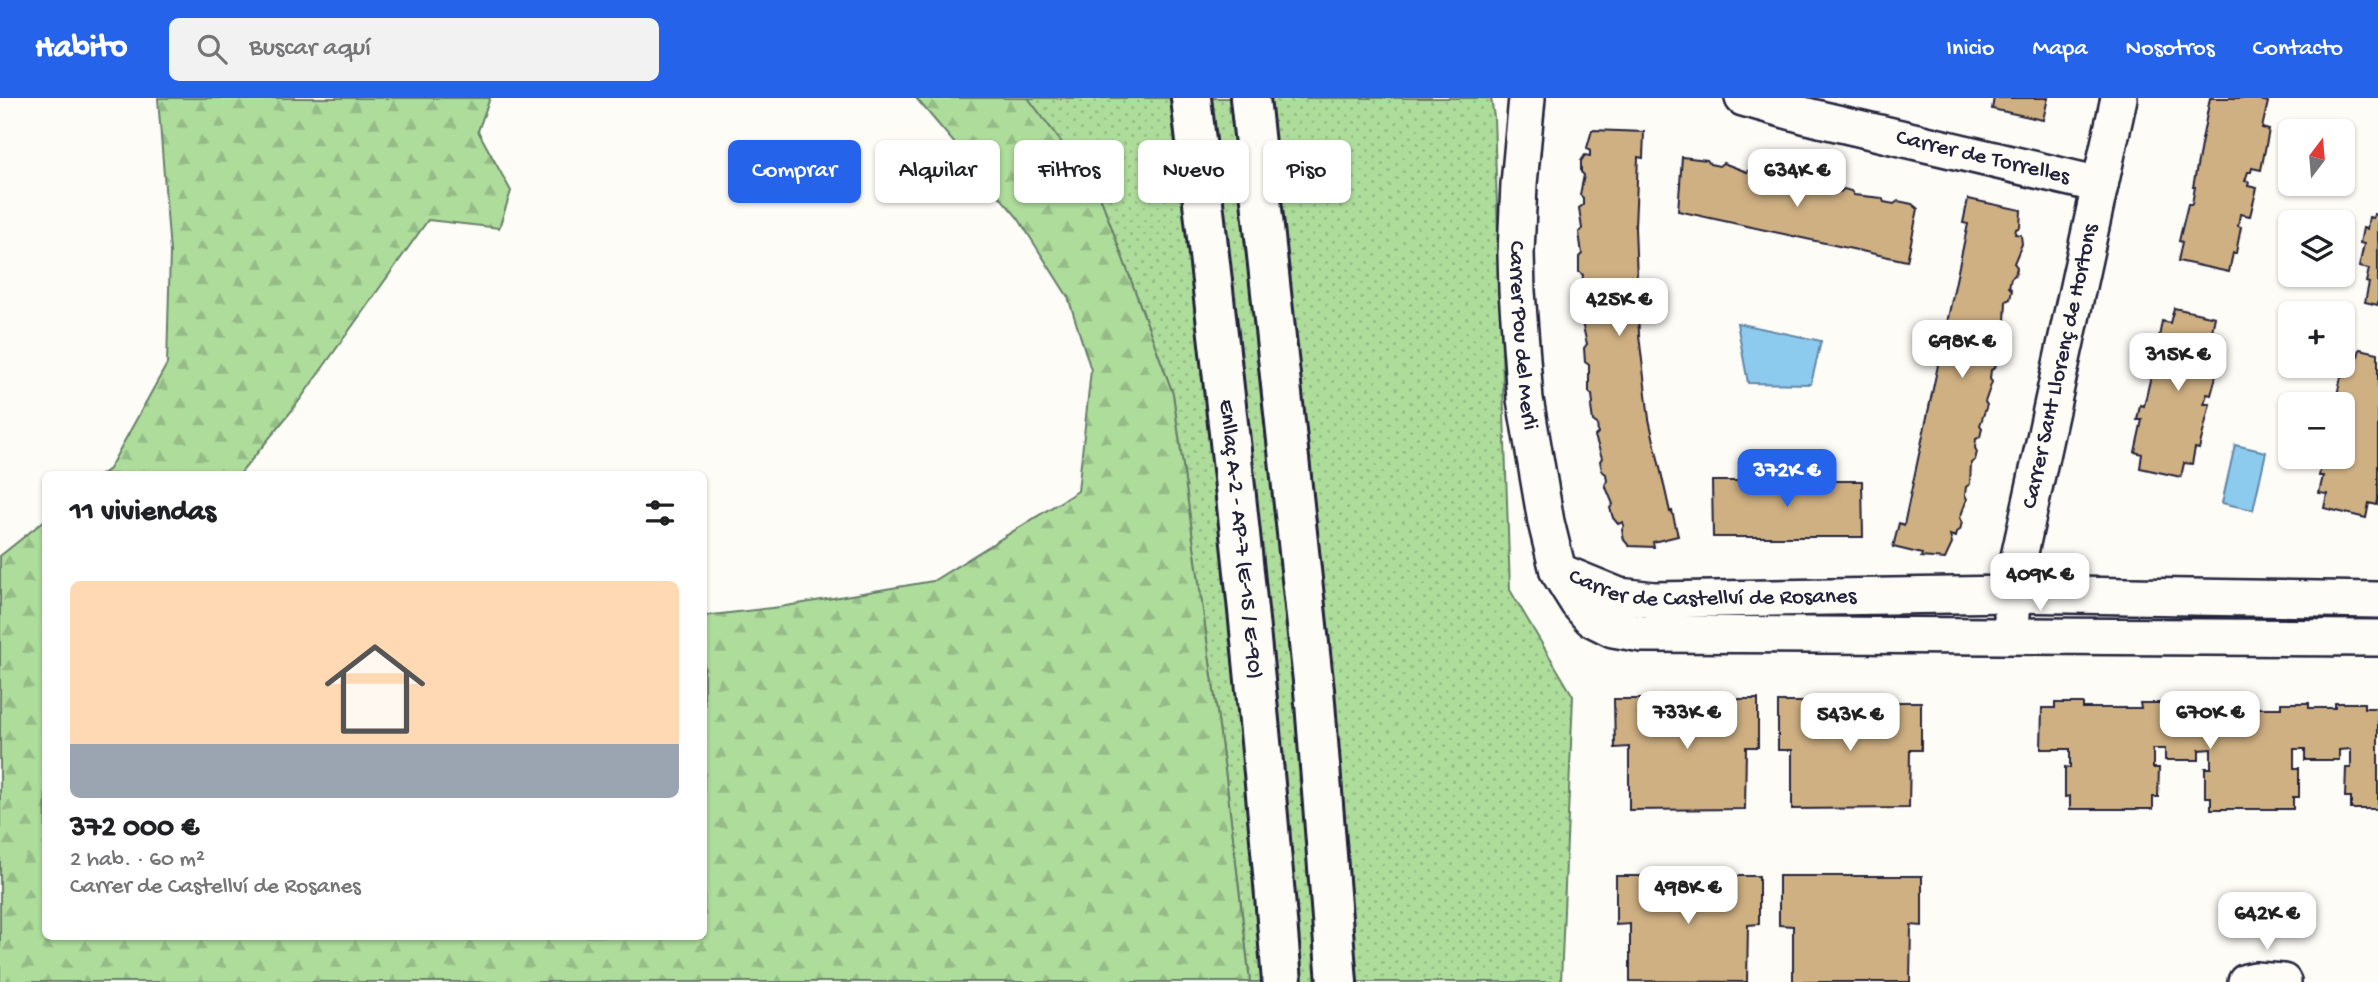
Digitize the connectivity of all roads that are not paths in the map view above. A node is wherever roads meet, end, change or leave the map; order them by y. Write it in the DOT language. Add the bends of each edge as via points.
graph roads {
  1 [pos="1191,98"];
  2 [pos="1250,98"];
  3 [pos="1527,98"];
  4 [pos="1743,98"];
  5 [pos="2119,98"];
  6 [pos="1809,107"];
  7 [pos="2100,185"];
  8 [pos="1559,571"];
  9 [pos="2011,594"];
  10 [pos="2378,600"];
  11 [pos="2014,636"];
  12 [pos="2378,638"];
  13 [pos="1282,982"];
  14 [pos="1337,982"];
  15 [pos="2246,982"];
  16 [pos="2283,982"];
  1 -- 13 [label="highway, Enllaç A-2 - AP-7 (E-15 / E-90)" via="1230,438"];
  2 -- 14 [label="highway" via="1314,690"];
  3 -- 8 [label="street, Carrer Pou del Merli" via="1519,184 1517,291 1525,399"];
  4 -- 6 [label="street, Carrer de Torrelles"];
  5 -- 7 [label="street, Carrer Sant Llorenç de Hortons"];
  6 -- 7 [label="street, Carrer de Torrelles"];
  7 -- 9 [label="street, Carrer Sant Llorenç de Hortons"];
  8 -- 9 [label="street, Carrer de Castellví de Rosanes" via="1619,596 1654,600"];
  8 -- 11 [label="street, Carrer de Castellví de Rosanes" via="1591,618 1613,629 1642,634"];
  9 -- 10 [label="street, Carrer de Castellví de Rosanes"];
  9 -- 11 [label="street, Carrer Sant Llorenç de Hortons"];
  11 -- 12 [label="street, Carrer de Castellví de Rosanes"];
  15 -- 16 [label="street"];
}
